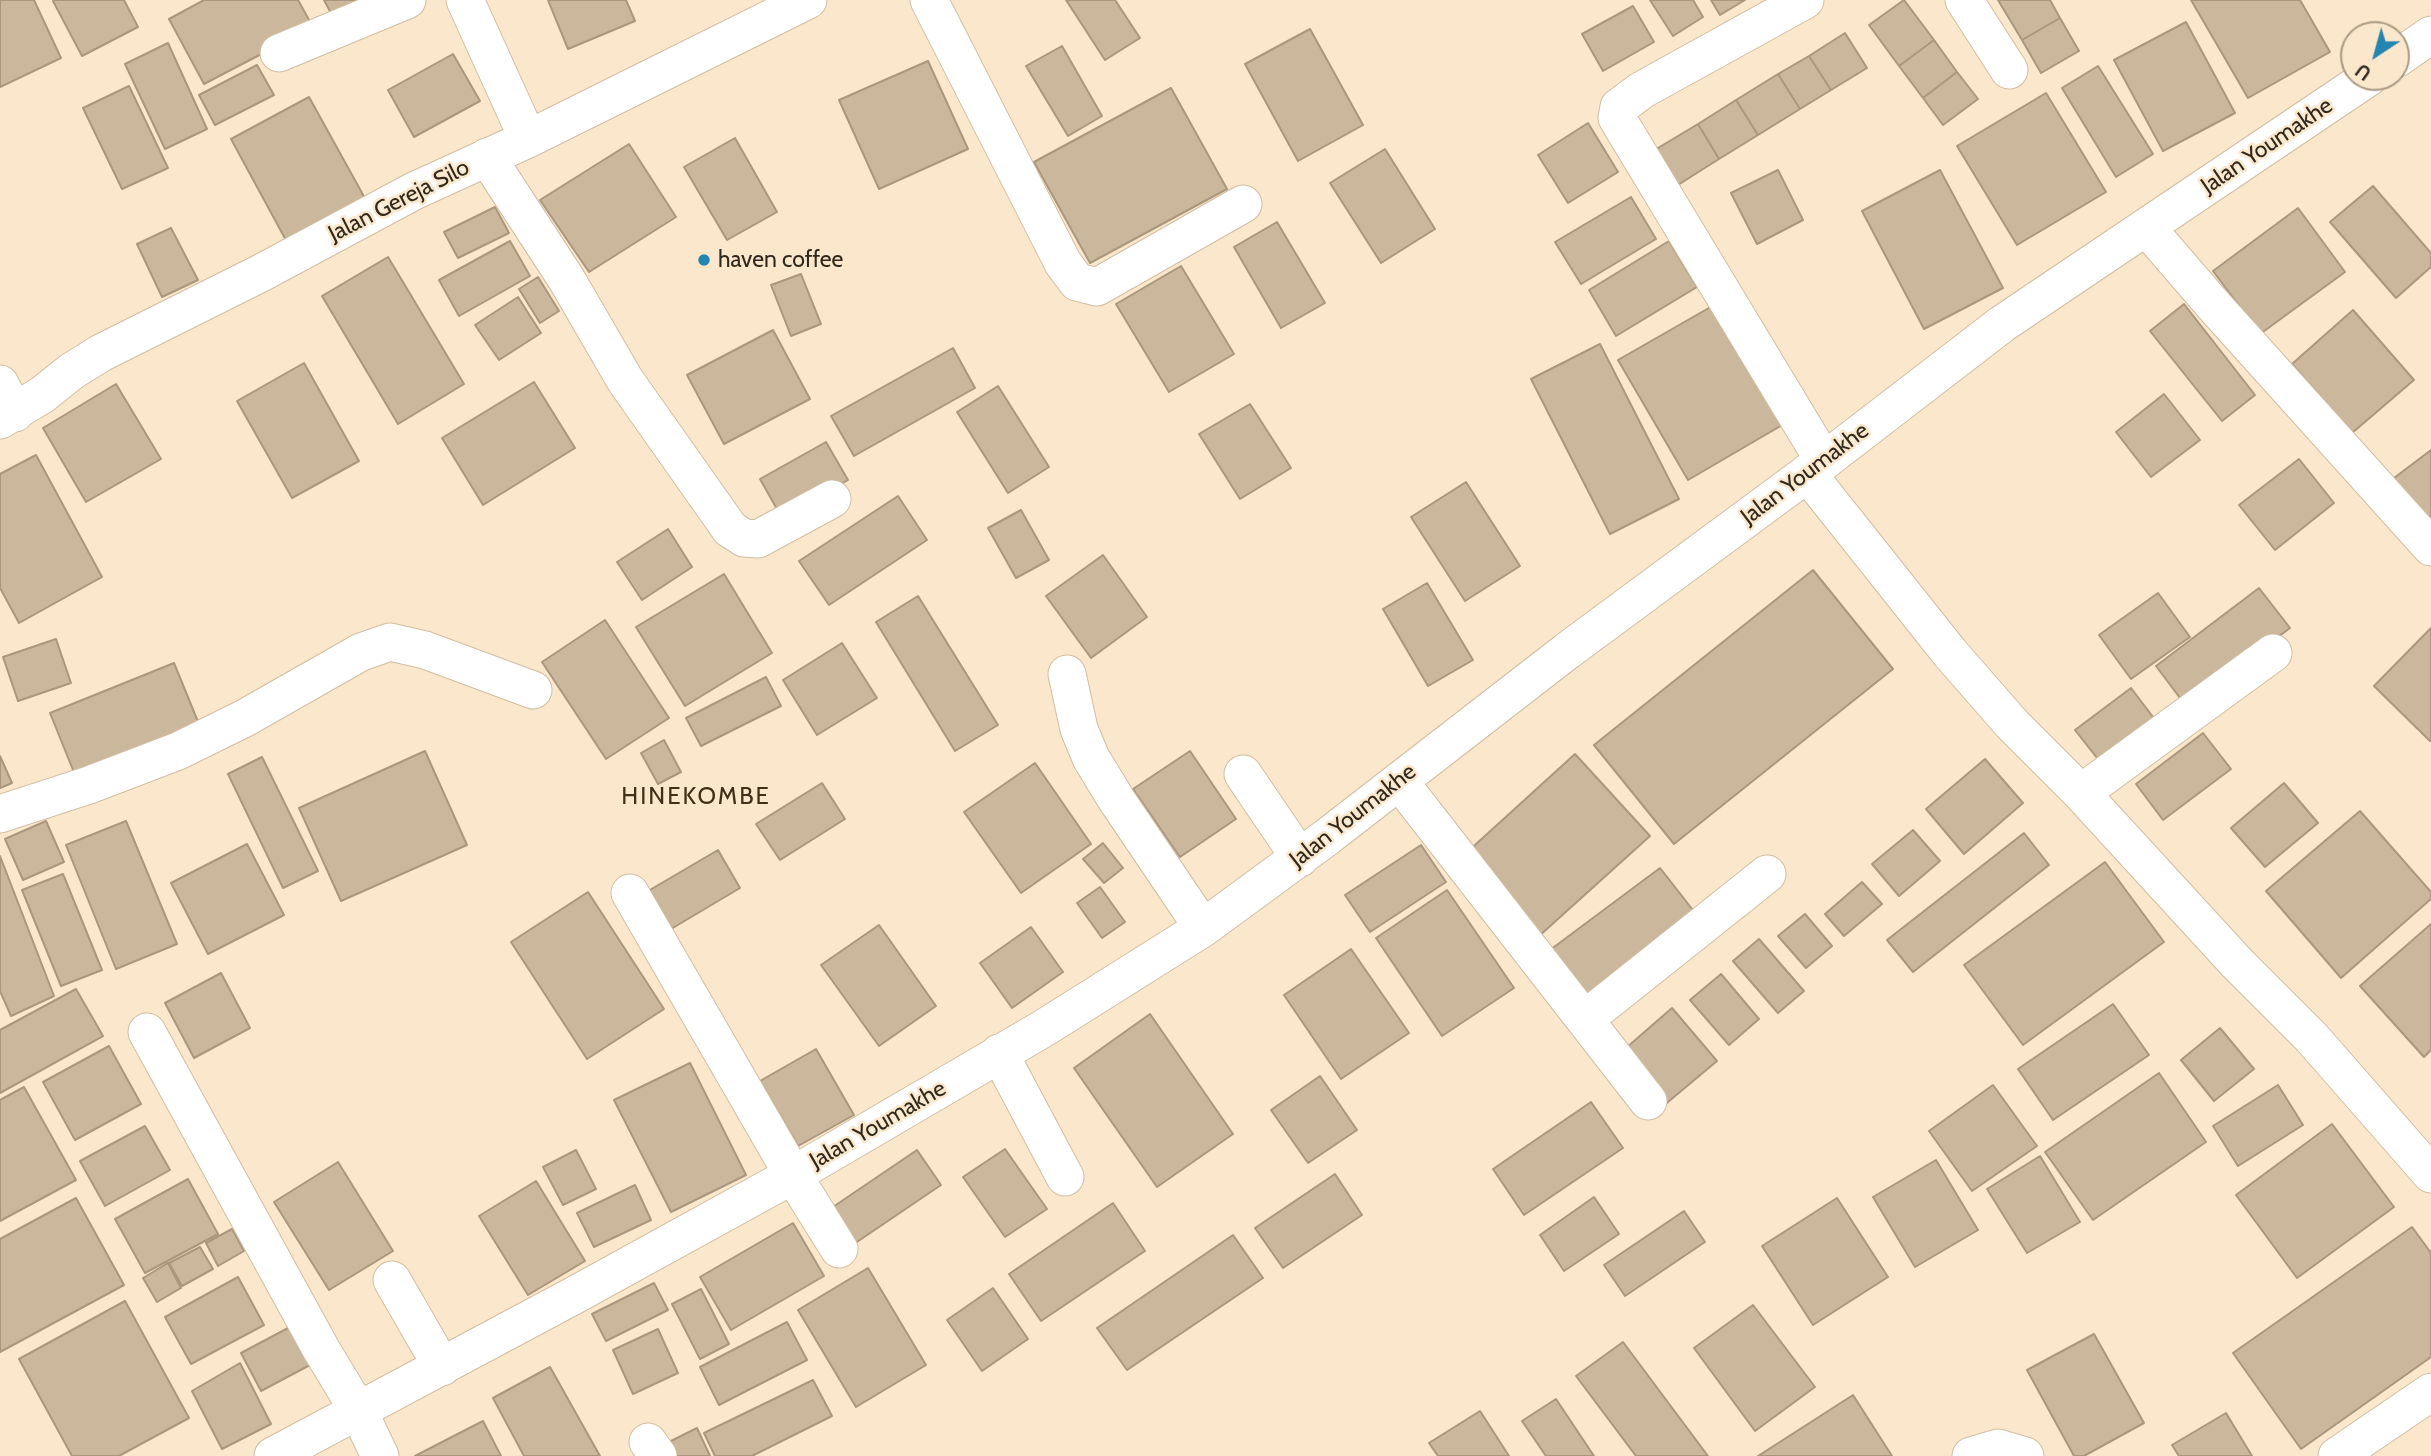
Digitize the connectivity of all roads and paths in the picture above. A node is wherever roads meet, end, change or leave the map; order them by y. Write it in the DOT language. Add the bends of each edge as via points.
graph roads {
  1 [pos="407,0"];
  2 [pos="465,0"];
  3 [pos="808,0"];
  4 [pos="929,0"];
  5 [pos="1805,0"];
  6 [pos="1964,0"];
  7 [pos="2431,35"];
  8 [pos="2410,49"];
  9 [pos="279,53"];
  10 [pos="2009,69"];
  11 [pos="2348,91"];
  12 [pos="528,139"];
  13 [pos="487,157"];
  14 [pos="1243,204"];
  15 [pos="2146,227"];
  16 [pos="5,405"];
  17 [pos="1816,467"];
  18 [pos="832,499"];
  19 [pos="2431,547"];
  20 [pos="2273,653"];
  21 [pos="1068,674"];
  22 [pos="533,690"];
  23 [pos="1243,774"];
  24 [pos="1399,781"];
  25 [pos="2081,793"];
  26 [pos="0,814"];
  27 [pos="1300,858"];
  28 [pos="1767,874"];
  29 [pos="630,893"];
  30 [pos="1203,928"];
  31 [pos="1585,1019"];
  32 [pos="147,1032"];
  33 [pos="999,1054"];
  34 [pos="1648,1101"];
  35 [pos="2431,1174"];
  36 [pos="793,1175"];
  37 [pos="1065,1177"];
  38 [pos="839,1249"];
  39 [pos="392,1280"];
  40 [pos="442,1367"];
  41 [pos="2431,1392"];
  42 [pos="359,1412"];
  43 [pos="272,1456"];
  44 [pos="380,1456"];
  45 [pos="1971,1456"];
  46 [pos="2025,1456"];
  47 [pos="2337,1456"];
  1 -- 9 [label="street"];
  2 -- 12 [label="street"];
  3 -- 12 [label="street, Jalan Gereja Silo"];
  4 -- 14 [label="street" via="1077,282 1097,287"];
  5 -- 17 [label="street" via="1642,90 1619,107 1617,118"];
  6 -- 10 [label="street"];
  7 -- 8 [label="street"];
  11 -- 15 [label="street, Jalan Youmakhe"];
  12 -- 13 [label="street, Jalan Gereja Silo"];
  13 -- 16 [label="street, Jalan Gereja Silo"];
  13 -- 18 [label="street" via="625,380 730,529 744,538 758,539"];
  15 -- 17 [label="street, Jalan Youmakhe" via="2002,324"];
  15 -- 19 [label="street"];
  17 -- 24 [label="street, Jalan Youmakhe"];
  17 -- 25 [label="street" via="1950,653"];
  20 -- 25 [label="street"];
  21 -- 30 [label="street" via="1079,729 1091,758"];
  22 -- 26 [label="street" via="425,650 390,642 361,652 178,751"];
  23 -- 27 [label="street"];
  24 -- 27 [label="street, Jalan Youmakhe"];
  24 -- 31 [label="street"];
  25 -- 35 [label="street" via="2312,1038"];
  27 -- 30 [label="street, Jalan Youmakhe"];
  28 -- 31 [label="street"];
  29 -- 36 [label="street"];
  30 -- 33 [label="street, Jalan Youmakhe"];
  31 -- 34 [label="street"];
  32 -- 42 [label="street"];
  33 -- 36 [label="street, Jalan Youmakhe"];
  33 -- 37 [label="street"];
  36 -- 38 [label="street"];
  36 -- 40 [label="street, Jalan Youmakhe"];
  39 -- 40 [label="street"];
  40 -- 42 [label="street, Jalan Youmakhe"];
  41 -- 47 [label="street"];
  42 -- 43 [label="street, Jalan Youmakhe"];
  42 -- 44 [label="street"];
  45 -- 46 [label="street" via="1998,1448"];
}
